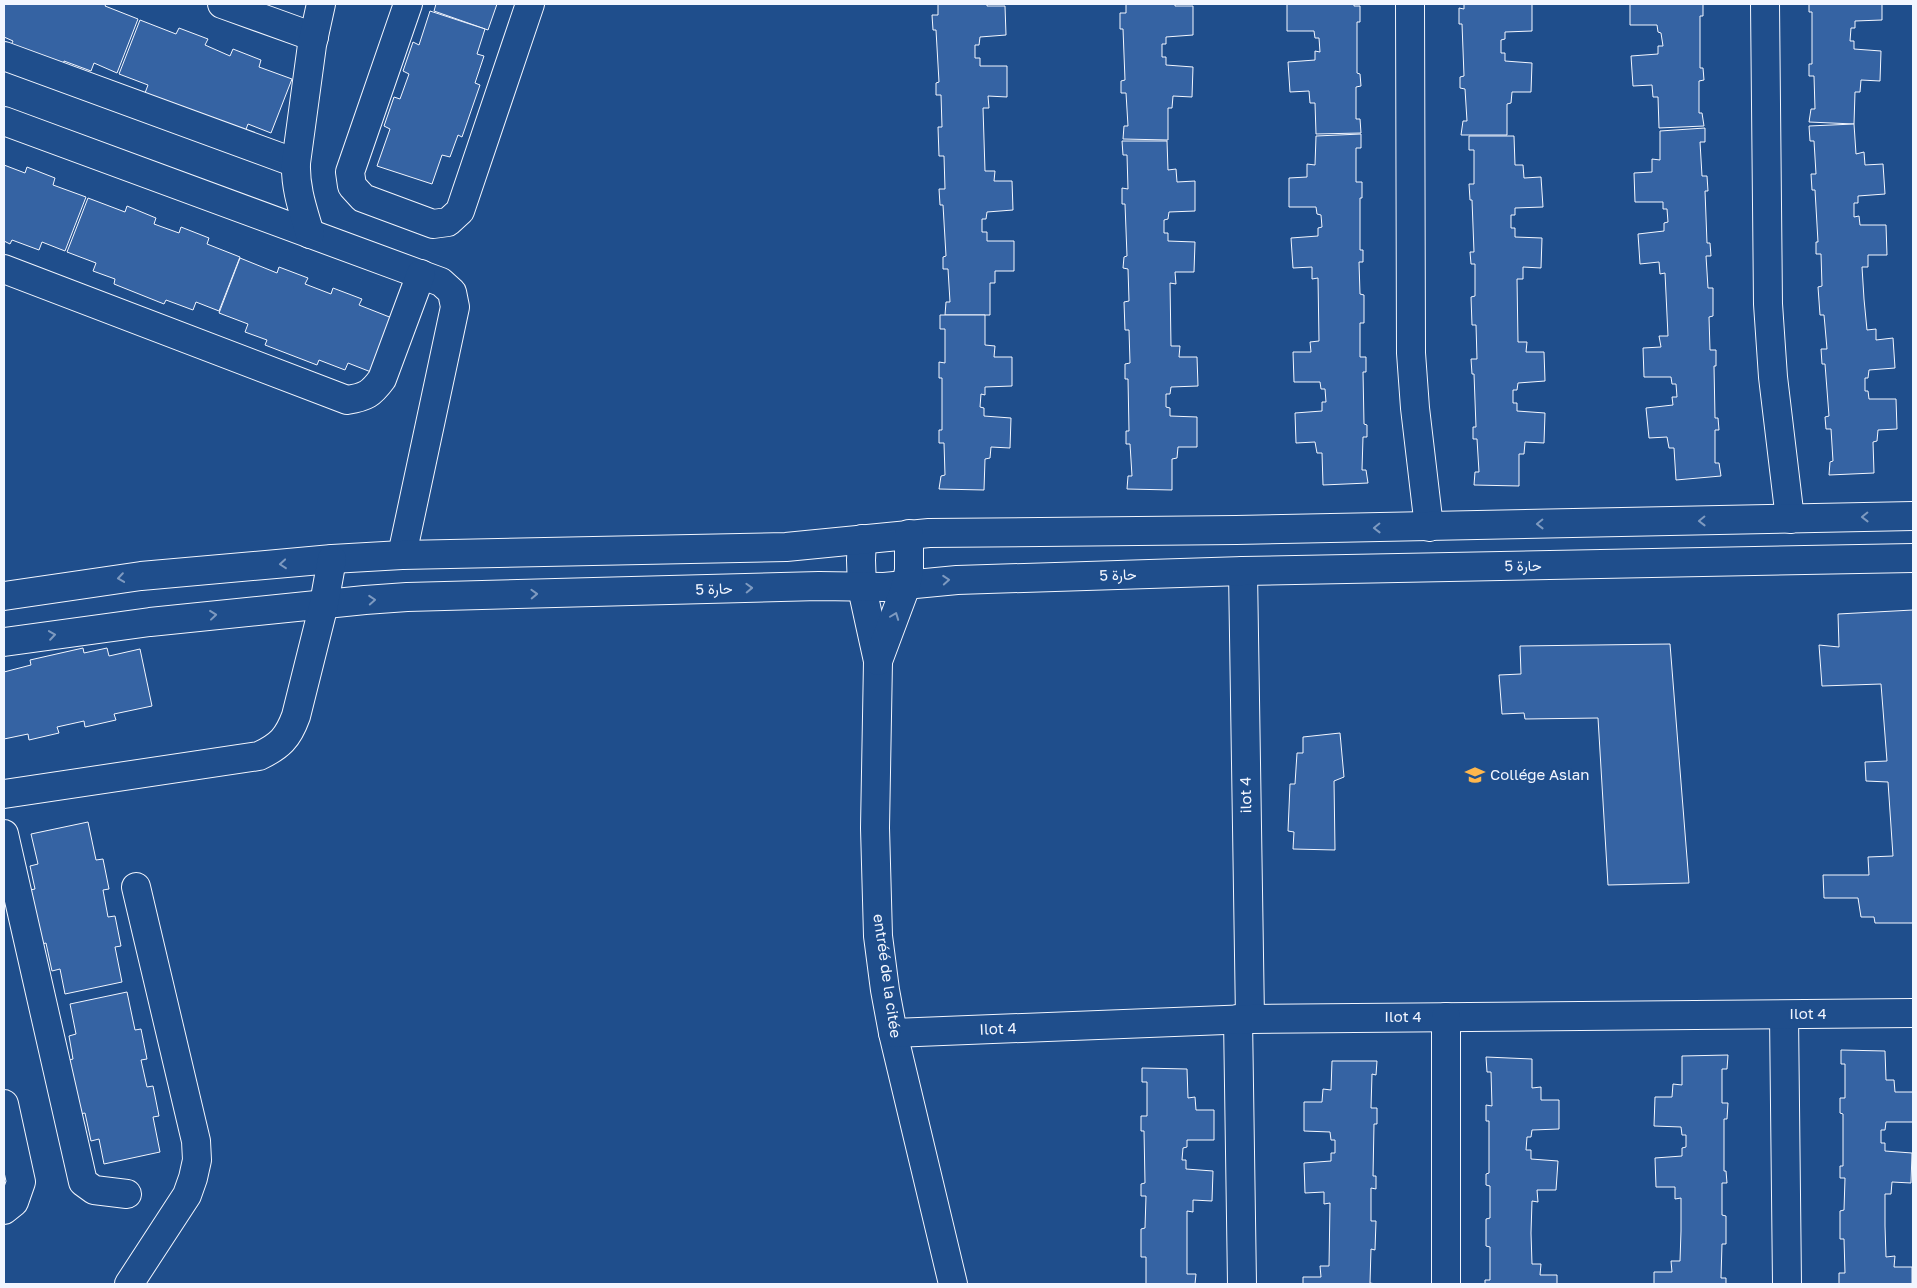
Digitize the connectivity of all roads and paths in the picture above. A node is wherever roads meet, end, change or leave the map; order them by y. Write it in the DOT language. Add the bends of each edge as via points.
graph roads {
  1 [pos="222,4"];
  2 [pos="321,4"];
  3 [pos="408,4"];
  4 [pos="530,4"];
  5 [pos="1410,4"];
  6 [pos="1765,4"];
  7 [pos="314,37"];
  8 [pos="4,56"];
  9 [pos="4,121"];
  10 [pos="296,164"];
  11 [pos="310,234"];
  12 [pos="4,268"];
  13 [pos="421,274"];
  14 [pos="1913,516"];
  15 [pos="1790,519"];
  16 [pos="1430,527"];
  17 [pos="909,534"];
  18 [pos="862,539"];
  19 [pos="402,555"];
  20 [pos="1913,558"];
  21 [pos="332,560"];
  22 [pos="1243,571"];
  23 [pos="906,586"];
  24 [pos="862,588"];
  25 [pos="4,596"];
  26 [pos="324,604"];
  27 [pos="4,642"];
  28 [pos="878,661"];
  29 [pos="4,794"];
  30 [pos="4,834"];
  31 [pos="136,887"];
  32 [pos="1784,1014"];
  33 [pos="1913,1014"];
  34 [pos="1446,1017"];
  35 [pos="1244,1019"];
  36 [pos="894,1033"];
  37 [pos="4,1104"];
  38 [pos="127,1194"];
  39 [pos="4,1210"];
  40 [pos="129,1284"];
  41 [pos="953,1284"];
  42 [pos="1242,1284"];
  43 [pos="1446,1284"];
  44 [pos="1787,1284"];
  1 -- 7 [label="street"];
  2 -- 7 [label="street"];
  3 -- 4 [label="street" via="350,172 352,186 363,198 433,224 448,222 460,211"];
  5 -- 16 [label="street" via="1411,353"];
  6 -- 15 [label="street" via="1768,304"];
  7 -- 10 [label="street"];
  8 -- 10 [label="street"];
  9 -- 11 [label="street"];
  10 -- 11 [label="street" via="301,204"];
  11 -- 13 [label="street"];
  12 -- 13 [label="street" via="347,400 372,392 382,379"];
  13 -- 19 [label="street" via="441,282 452,292 455,307"];
  14 -- 15 [label="street, one-way"];
  15 -- 16 [label="street, one-way"];
  16 -- 17 [label="street, one-way"];
  17 -- 18 [label="street"];
  17 -- 23 [label="street, entréé de la citée"];
  18 -- 19 [label="street" via="786,547"];
  18 -- 24 [label="street, entréé de la citée"];
  19 -- 21 [label="street"];
  20 -- 22 [label="street, حارة 5"];
  21 -- 25 [label="street, one-way" via="141,576"];
  21 -- 26 [label="street"];
  23 -- 22 [label="street, حارة 5, one-way" via="957,580"];
  22 -- 35 [label="street, ilot 4"];
  23 -- 24 [label="street, حارة 5"];
  28 -- 23 [label="street, entréé de la citée, one-way"];
  26 -- 24 [label="street, حارة 5, one-way" via="427,597 819,586"];
  24 -- 28 [label="street, entréé de la citée"];
  27 -- 26 [label="street, حارة 5, one-way" via="150,622"];
  26 -- 29 [label="street" via="296,716 290,732 275,748 259,756"];
  28 -- 36 [label="street, entréé de la citée" via="875,828 878,936"];
  30 -- 38 [label="street" via="83,1182 94,1190"];
  31 -- 40 [label="street" via="196,1141 197,1160 187,1195"];
  32 -- 33 [label="street, Ilot 4"];
  32 -- 34 [label="street, Ilot 4"];
  32 -- 44 [label="street"];
  34 -- 35 [label="street, Ilot 4"];
  34 -- 43 [label="street"];
  35 -- 36 [label="street, Ilot 4"];
  35 -- 42 [label="street, ilot 4"];
  36 -- 41 [label="street, entréé de la citée"];
  37 -- 39 [label="street" via="22,1182 14,1202"];
}
